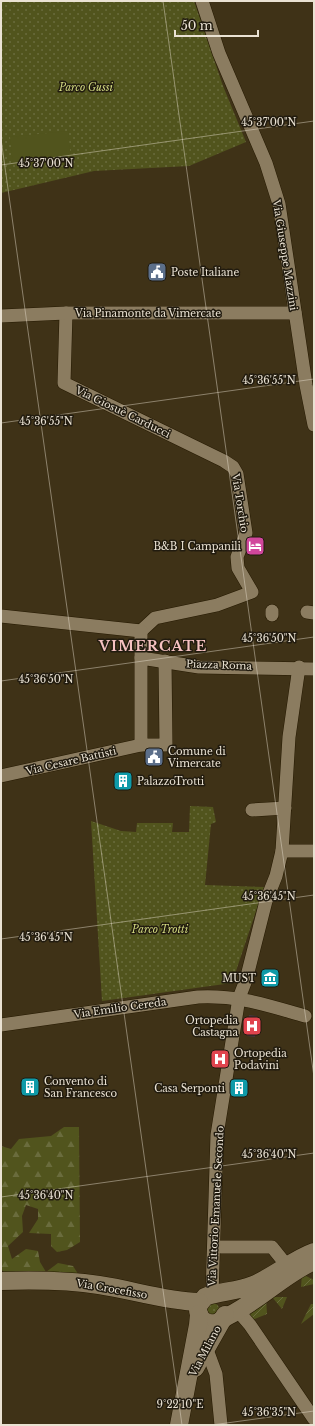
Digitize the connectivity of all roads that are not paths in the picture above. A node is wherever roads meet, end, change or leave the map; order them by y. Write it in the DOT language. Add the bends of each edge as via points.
graph roads {
  1 [pos="202,1"];
  2 [pos="66,313"];
  3 [pos="295,313"];
  4 [pos="1,316"];
  5 [pos="310,382"];
  6 [pos="314,425"];
  7 [pos="224,461"];
  8 [pos="1,616"];
  9 [pos="141,631"];
  10 [pos="142,658"];
  11 [pos="165,661"];
  12 [pos="299,667"];
  13 [pos="314,669"];
  14 [pos="141,745"];
  15 [pos="1,776"];
  16 [pos="285,808"];
  17 [pos="252,810"];
  18 [pos="282,851"];
  19 [pos="314,851"];
  20 [pos="239,998"];
  21 [pos="304,1016"];
  22 [pos="1,1025"];
  23 [pos="221,1247"];
  24 [pos="314,1252"];
  25 [pos="314,1260"];
  26 [pos="284,1262"];
  27 [pos="1,1281"];
  28 [pos="1,1290"];
  29 [pos="206,1301"];
  30 [pos="230,1315"];
  31 [pos="206,1348"];
  32 [pos="188,1383"];
  33 [pos="314,1419"];
  34 [pos="179,1425"];
  35 [pos="221,1425"];
  1 -- 3 [label="street, Via Giuseppe Mazzini" via="219,53 266,163 279,204"];
  2 -- 3 [label="street, Via Pinamonte da Vimercate"];
  2 -- 4 [label="street, Via Pinamonte da Vimercate"];
  2 -- 7 [label="street, Via Giosuè Carducci" via="64,383"];
  3 -- 5 [label="street, Via Giuseppe Mazzini"];
  5 -- 6 [label="street, Via Giuseppe Mazzini"];
  7 -- 9 [label="street, Via Torchio" via="233,467 236,474 246,533 237,557 238,568 252,592 217,605 155,618"];
  8 -- 9 [label="street"];
  9 -- 10 [label="street"];
  10 -- 11 [label="street, Piazza Roma"];
  10 -- 14 [label="street"];
  11 -- 12 [label="street, Piazza Roma" via="199,666 273,664"];
  11 -- 14 [label="street, Via Cesare Battisti" via="166,745"];
  12 -- 13 [label="street, Piazza Roma"];
  12 -- 16 [label="street, Via Vittorio Emanuele Secondo" via="289,737"];
  14 -- 15 [label="street, Via Cesare Battisti"];
  16 -- 17 [label="street"];
  16 -- 18 [label="street, Via Vittorio Emanuele Secondo"];
  18 -- 19 [label="street"];
  18 -- 20 [label="street, Via Vittorio Emanuele Secondo"];
  20 -- 21 [label="street"];
  20 -- 22 [label="street, Via Emilio Cereda" via="198,997"];
  20 -- 29 [label="street, Via Vittorio Emanuele Secondo" via="217,1135"];
  23 -- 26 [label="street, Via Vittorio Emanuele Secondo" via="272,1247"];
  24 -- 29 [label="street" via="266,1280"];
  25 -- 30 [label="street"];
  27 -- 29 [label="street, Via Crocefisso" via="78,1282 171,1299"];
  28 -- 29 [label="street, Via Crocefisso" via="59,1290"];
  29 -- 30 [label="street" via="222,1298 226,1312"];
  29 -- 30 [label="street" via="208,1323"];
  29 -- 32 [label="street, Via Milano"];
  30 -- 31 [label="street, Via Milano"];
  30 -- 33 [label="street" via="250,1325"];
  31 -- 32 [label="street, Via Milano"];
  31 -- 35 [label="street" via="216,1374"];
  32 -- 34 [label="street, Via Milano"];
}
